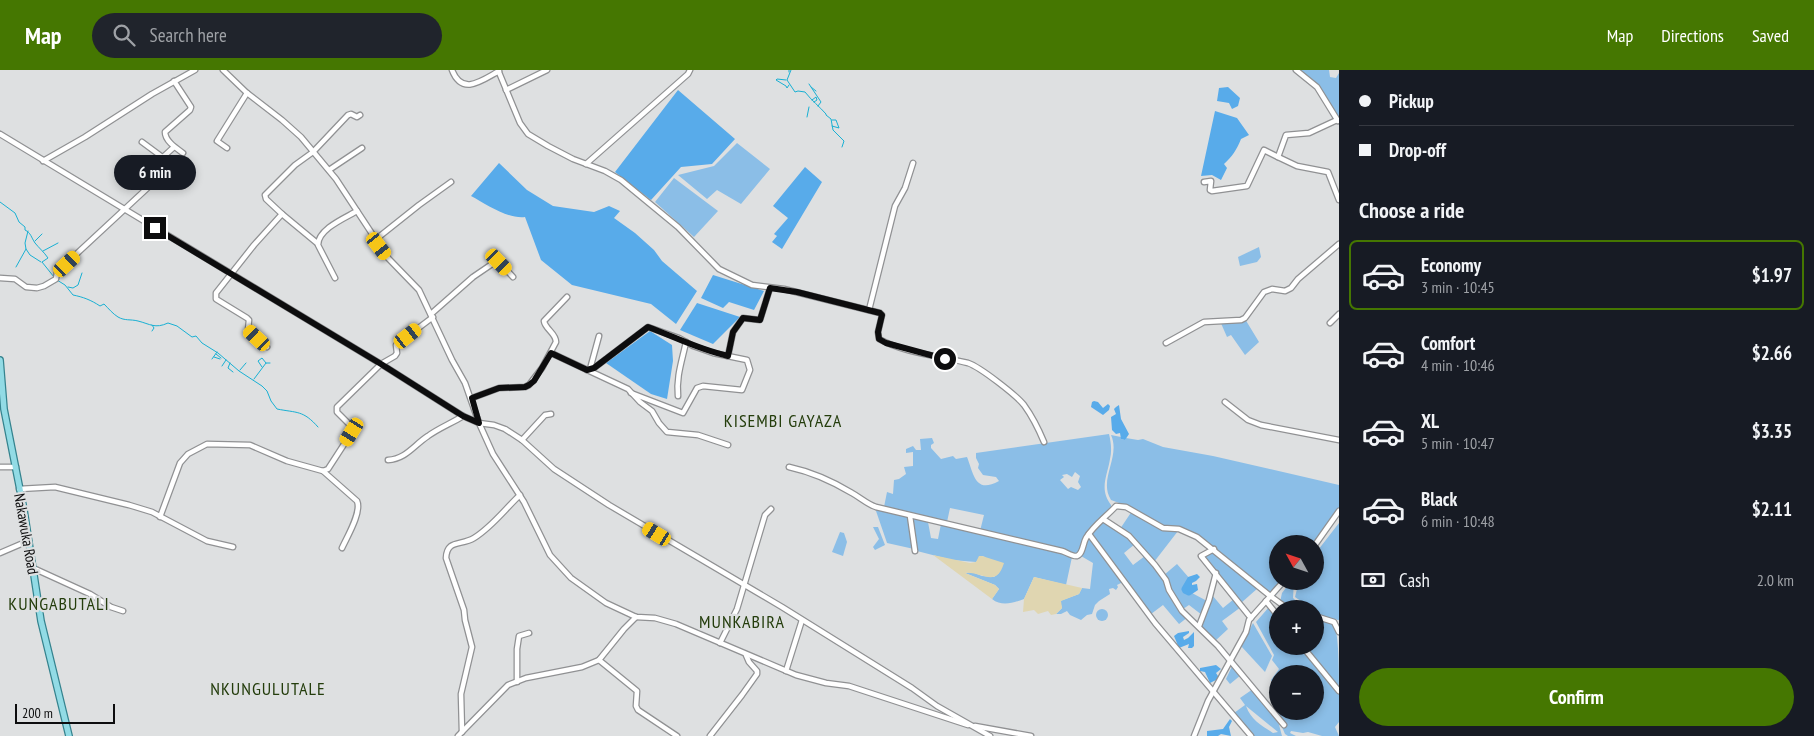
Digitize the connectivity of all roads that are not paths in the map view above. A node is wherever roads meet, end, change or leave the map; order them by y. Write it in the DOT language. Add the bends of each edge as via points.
graph roads {
  1 [pos="195,70"];
  2 [pos="223,70"];
  3 [pos="452,70"];
  4 [pos="547,70"];
  5 [pos="690,70"];
  6 [pos="1296,70"];
  7 [pos="498,71"];
  8 [pos="174,81"];
  9 [pos="506,90"];
  10 [pos="247,93"];
  11 [pos="360,115"];
  12 [pos="1338,121"];
  13 [pos="0,134"];
  14 [pos="142,142"];
  15 [pos="174,147"];
  16 [pos="227,148"];
  17 [pos="362,148"];
  18 [pos="313,152"];
  19 [pos="183,153"];
  20 [pos="1278,157"];
  21 [pos="162,158"];
  22 [pos="43,160"];
  23 [pos="913,163"];
  24 [pos="586,164"];
  25 [pos="329,170"];
  26 [pos="451,182"];
  27 [pos="1204,182"];
  28 [pos="1339,200"];
  29 [pos="125,210"];
  30 [pos="357,211"];
  31 [pos="282,214"];
  32 [pos="375,240"];
  33 [pos="317,243"];
  34 [pos="1339,244"];
  35 [pos="231,274"];
  36 [pos="513,277"];
  37 [pos="0,278"];
  38 [pos="335,278"];
  39 [pos="770,288"];
  40 [pos="567,297"];
  41 [pos="869,310"];
  42 [pos="1339,314"];
  43 [pos="432,316"];
  44 [pos="1330,322"];
  45 [pos="599,336"];
  46 [pos="686,342"];
  47 [pos="1166,343"];
  48 [pos="267,347"];
  49 [pos="551,353"];
  50 [pos="728,356"];
  51 [pos="0,360"];
  52 [pos="381,364"];
  53 [pos="589,369"];
  54 [pos="631,393"];
  55 [pos="678,396"];
  56 [pos="472,398"];
  57 [pos="1225,402"];
  58 [pos="2,408"];
  59 [pos="551,414"];
  60 [pos="463,416"];
  61 [pos="479,423"];
  62 [pos="522,440"];
  63 [pos="1339,440"];
  64 [pos="1044,442"];
  65 [pos="728,445"];
  66 [pos="388,460"];
  67 [pos="0,467"];
  68 [pos="16,467"];
  69 [pos="789,467"];
  70 [pos="323,471"];
  71 [pos="18,488"];
  72 [pos="520,494"];
  73 [pos="771,509"];
  74 [pos="1339,511"];
  75 [pos="910,516"];
  76 [pos="160,517"];
  77 [pos="1103,519"];
  78 [pos="1089,534"];
  79 [pos="1322,535"];
  80 [pos="28,541"];
  81 [pos="233,547"];
  82 [pos="342,548"];
  83 [pos="1214,549"];
  84 [pos="915,551"];
  85 [pos="0,554"];
  86 [pos="33,568"];
  87 [pos="1216,573"];
  88 [pos="744,586"];
  89 [pos="1277,590"];
  90 [pos="1272,596"];
  91 [pos="1277,600"];
  92 [pos="1266,601"];
  93 [pos="1269,605"];
  94 [pos="124,612"];
  95 [pos="636,617"];
  96 [pos="1251,618"];
  97 [pos="1324,619"];
  98 [pos="802,620"];
  99 [pos="1198,626"];
  100 [pos="1339,632"];
  101 [pos="529,633"];
  102 [pos="720,643"];
  103 [pos="746,655"];
  104 [pos="1309,655"];
  105 [pos="599,660"];
  106 [pos="1230,660"];
  107 [pos="786,671"];
  108 [pos="517,682"];
  109 [pos="1339,691"];
  110 [pos="1213,693"];
  111 [pos="1284,725"];
  112 [pos="972,726"];
  113 [pos="460,734"];
  114 [pos="69,736"];
  115 [pos="677,736"];
  116 [pos="710,736"];
  117 [pos="990,736"];
  118 [pos="1031,736"];
  119 [pos="1194,736"];
  120 [pos="1251,736"];
  1 -- 8 [label="street"];
  2 -- 10 [label="street"];
  3 -- 7 [label="street" via="455,78 469,86"];
  4 -- 9 [label="street"];
  5 -- 24 [label="street"];
  6 -- 12 [label="street" via="1318,87"];
  7 -- 9 [label="street"];
  8 -- 15 [label="street" via="192,106 165,132"];
  8 -- 22 [label="street"];
  9 -- 24 [label="street" via="528,134"];
  10 -- 16 [label="street" via="217,141"];
  10 -- 18 [label="street" via="289,126"];
  11 -- 18 [label="street" via="348,115"];
  12 -- 20 [label="street" via="1309,133 1286,135"];
  13 -- 22 [label="street"];
  14 -- 21 [label="street"];
  15 -- 19 [label="street"];
  15 -- 21 [label="street"];
  17 -- 25 [label="street"];
  18 -- 25 [label="street"];
  18 -- 31 [label="street" via="265,194"];
  20 -- 27 [label="street" via="1264,150 1247,186 1212,191 1211,181"];
  20 -- 28 [label="street" via="1297,166 1328,172"];
  21 -- 29 [label="street" via="168,162 169,168"];
  22 -- 29 [label="street"];
  23 -- 41 [label="street" via="895,206"];
  24 -- 39 [label="street" via="613,175 632,189 678,227 720,269 744,283"];
  25 -- 30 [label="street"];
  26 -- 32 [label="street"];
  29 -- 35 [label="street"];
  29 -- 37 [label="street" via="57,272 56,279 44,286 26,288 15,279"];
  30 -- 32 [label="street"];
  30 -- 33 [label="street" via="324,232"];
  31 -- 33 [label="street"];
  31 -- 35 [label="street"];
  32 -- 43 [label="street" via="419,290"];
  33 -- 38 [label="street"];
  34 -- 47 [label="street" via="1291,288 1264,292 1245,318 1204,322"];
  35 -- 48 [label="street" via="216,294 216,299 247,318 248,330"];
  35 -- 52 [label="street"];
  36 -- 43 [label="street" via="499,262 495,262 472,277"];
  39 -- 41 [label="street"];
  39 -- 50 [label="street" via="760,320 743,318 735,327"];
  40 -- 49 [label="street" via="544,321 556,340"];
  41 -- 64 [label="street" via="882,315 878,332 879,339 886,343 979,369 1023,404"];
  42 -- 44 [label="street"];
  43 -- 52 [label="street" via="396,345 395,356"];
  43 -- 56 [label="street"];
  45 -- 53 [label="street"];
  46 -- 50 [label="street"];
  46 -- 53 [label="street" via="648,327"];
  46 -- 55 [label="street" via="679,364"];
  49 -- 53 [label="street"];
  49 -- 56 [label="street" via="529,385 499,388"];
  50 -- 54 [label="street" via="747,360 750,370 742,390 702,386 697,388 683,413"];
  51 -- 58 [label="main road, Nakawuka Road"];
  52 -- 60 [label="street"];
  52 -- 70 [label="street" via="337,407 337,412 351,426 352,432 328,469"];
  53 -- 54 [label="street"];
  54 -- 65 [label="street" via="652,411 667,432 698,435"];
  56 -- 61 [label="street"];
  57 -- 63 [label="street" via="1260,425"];
  58 -- 68 [label="main road, Nakawuka Road"];
  59 -- 62 [label="street" via="545,415"];
  60 -- 61 [label="street"];
  60 -- 66 [label="street" via="429,435 406,455"];
  61 -- 62 [label="street" via="505,429"];
  61 -- 72 [label="street" via="493,454"];
  62 -- 88 [label="street" via="554,469"];
  67 -- 68 [label="street"];
  68 -- 71 [label="main road, Nakawuka Road"];
  69 -- 75 [label="street" via="830,481 873,506"];
  70 -- 76 [label="street" via="250,445 207,444 188,454 180,463"];
  70 -- 82 [label="street" via="359,505"];
  71 -- 76 [label="street" via="44,486 72,490 144,509"];
  71 -- 80 [label="main road, Nakawuka Road"];
  72 -- 95 [label="street" via="546,548 564,572 606,603"];
  72 -- 113 [label="street" via="479,535 451,545 446,551 472,647 461,694"];
  73 -- 88 [label="street" via="766,515"];
  74 -- 79 [label="street"];
  75 -- 78 [label="street" via="1074,556 1081,553"];
  75 -- 84 [label="street"];
  76 -- 81 [label="street" via="207,541"];
  77 -- 78 [label="street"];
  77 -- 83 [label="street" via="1120,505 1163,528 1189,532"];
  77 -- 99 [label="street" via="1132,539 1162,574 1182,611"];
  78 -- 110 [label="street"];
  80 -- 85 [label="street"];
  80 -- 86 [label="main road, Nakawuka Road"];
  83 -- 87 [label="street" via="1201,556"];
  83 -- 90 [label="street"];
  86 -- 94 [label="street"];
  86 -- 114 [label="main road, Nakawuka Road" via="46,646"];
  87 -- 96 [label="street"];
  87 -- 99 [label="street"];
  88 -- 98 [label="street"];
  88 -- 102 [label="street"];
  89 -- 90 [label="street"];
  90 -- 91 [label="street"];
  90 -- 92 [label="street"];
  92 -- 93 [label="street"];
  92 -- 96 [label="street"];
  95 -- 102 [label="street" via="670,622"];
  95 -- 105 [label="street"];
  96 -- 106 [label="street"];
  97 -- 100 [label="street" via="1334,622"];
  98 -- 107 [label="street"];
  98 -- 112 [label="street"];
  99 -- 106 [label="street"];
  101 -- 108 [label="street" via="519,636"];
  102 -- 103 [label="street"];
  103 -- 107 [label="street"];
  103 -- 116 [label="street" via="757,674"];
  104 -- 109 [label="street"];
  105 -- 108 [label="street"];
  105 -- 115 [label="street" via="637,691 638,710"];
  106 -- 110 [label="street"];
  106 -- 111 [label="street"];
  107 -- 112 [label="street" via="849,686"];
  108 -- 113 [label="street" via="503,689"];
  110 -- 119 [label="street"];
  110 -- 120 [label="street"];
  112 -- 117 [label="street"];
  112 -- 118 [label="street"];
}
